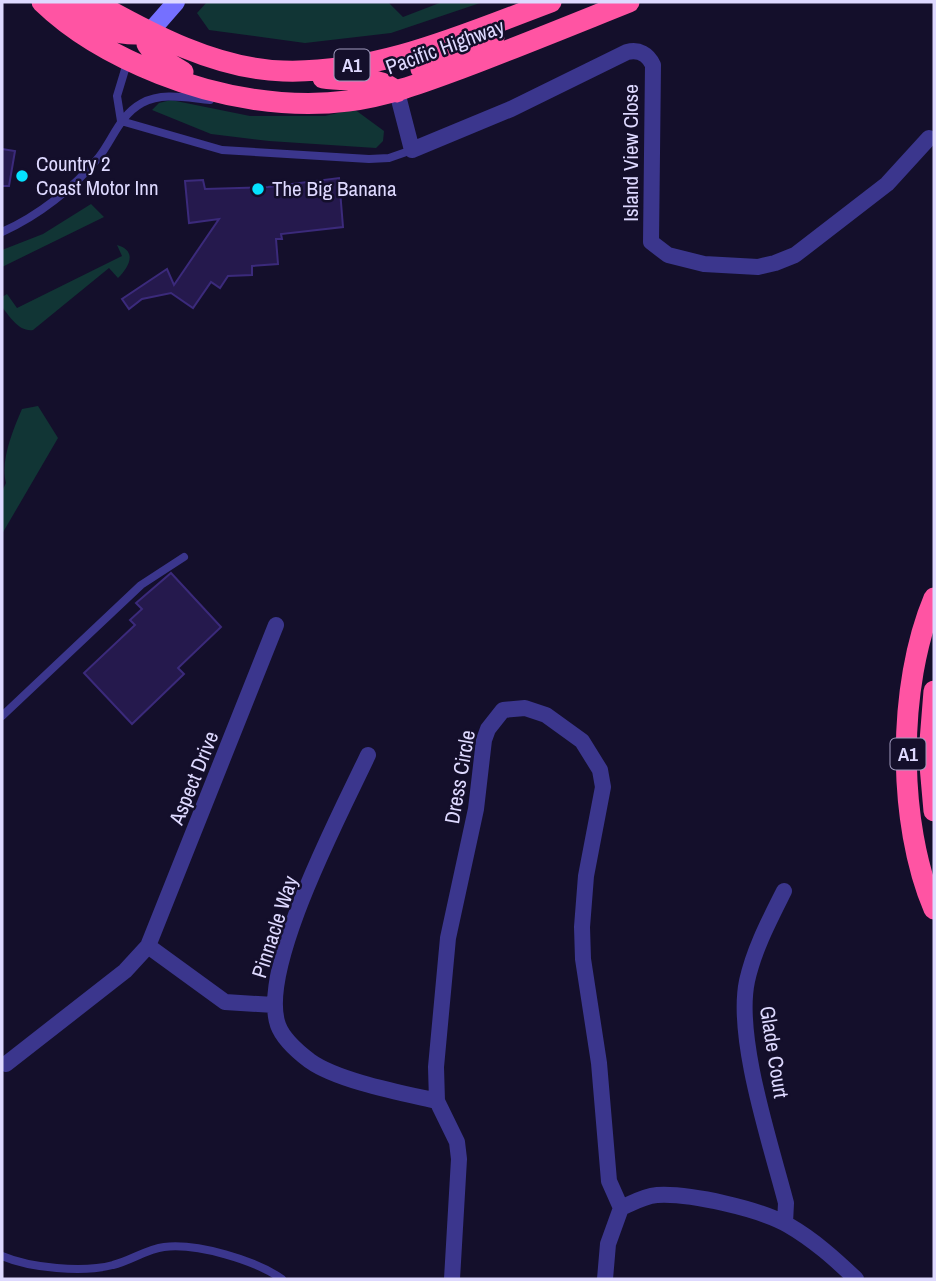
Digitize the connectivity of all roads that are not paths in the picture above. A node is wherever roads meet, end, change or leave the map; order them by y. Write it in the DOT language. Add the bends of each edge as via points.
graph roads {
  1 [pos="42,2"];
  2 [pos="64,2"];
  3 [pos="94,2"];
  4 [pos="176,2"];
  5 [pos="551,2"];
  6 [pos="629,2"];
  7 [pos="521,13"];
  8 [pos="149,33"];
  9 [pos="127,61"];
  10 [pos="283,71"];
  11 [pos="397,92"];
  12 [pos="237,97"];
  13 [pos="121,121"];
  14 [pos="929,138"];
  15 [pos="412,150"];
  16 [pos="2,232"];
  17 [pos="184,557"];
  18 [pos="934,598"];
  19 [pos="276,625"];
  20 [pos="934,691"];
  21 [pos="2,716"];
  22 [pos="368,755"];
  23 [pos="934,811"];
  24 [pos="785,891"];
  25 [pos="934,909"];
  26 [pos="148,946"];
  27 [pos="274,1005"];
  28 [pos="6,1064"];
  29 [pos="437,1101"];
  30 [pos="621,1208"];
  31 [pos="785,1223"];
  32 [pos="2,1256"];
  33 [pos="843,1267"];
  34 [pos="282,1279"];
  35 [pos="452,1279"];
  36 [pos="605,1279"];
  37 [pos="831,1279"];
  38 [pos="856,1279"];
  1 -- 9 [label="highway, Pacific Highway / A1"];
  2 -- 8 [label="highway" via="114,33"];
  3 -- 8 [label="highway, Pacific Highway / A1"];
  4 -- 8 [label="street"];
  5 -- 7 [label="highway, Pacific Highway / A1"];
  6 -- 11 [label="highway, Pacific Highway / A1"];
  7 -- 10 [label="highway, Pacific Highway / A1" via="373,63"];
  7 -- 11 [label="highway" via="492,39 408,77"];
  8 -- 10 [label="highway, Pacific Highway / A1" via="212,57"];
  8 -- 12 [label="highway" via="147,44 155,55"];
  9 -- 12 [label="highway, Pacific Highway / A1"];
  9 -- 13 [label="lane" via="117,96"];
  10 -- 11 [label="highway" via="387,82"];
  11 -- 12 [label="highway, Pacific Highway / A1" via="347,102"];
  11 -- 15 [label="street"];
  12 -- 13 [label="lane" via="214,100 166,95 141,103"];
  13 -- 15 [label="lane" via="222,150 369,159"];
  13 -- 16 [label="lane" via="102,154 79,180"];
  14 -- 15 [label="street, Island View Close" via="887,184 795,255 758,267 688,260 668,255 651,242 653,65 635,50"];
  17 -- 21 [label="lane" via="141,585"];
  18 -- 25 [label="highway, A1" via="913,674 908,794"];
  19 -- 26 [label="street, Aspect Drive"];
  20 -- 23 [label="highway, A1" via="929,754"];
  22 -- 27 [label="street, Pinnacle Way" via="296,919 278,972"];
  24 -- 31 [label="street, Glade Court" via="756,953 744,1001 762,1114 786,1203"];
  26 -- 27 [label="street" via="225,1002"];
  26 -- 28 [label="street" via="125,971"];
  27 -- 29 [label="street, Pinnacle Way" via="278,1027 312,1062 367,1083"];
  29 -- 30 [label="street, Dress Circle" via="448,937 476,809 484,740 503,710 534,709 582,741 600,770 603,787 583,898 583,948 609,1181"];
  29 -- 35 [label="street, Dress Circle" via="457,1142 459,1159"];
  30 -- 31 [label="street" via="655,1195 693,1197"];
  30 -- 36 [label="street" via="608,1244"];
  31 -- 33 [label="street"];
  32 -- 34 [label="lane" via="57,1268 111,1266 164,1247 208,1251 251,1262"];
  33 -- 37 [label="street"];
  33 -- 38 [label="street"];
}
